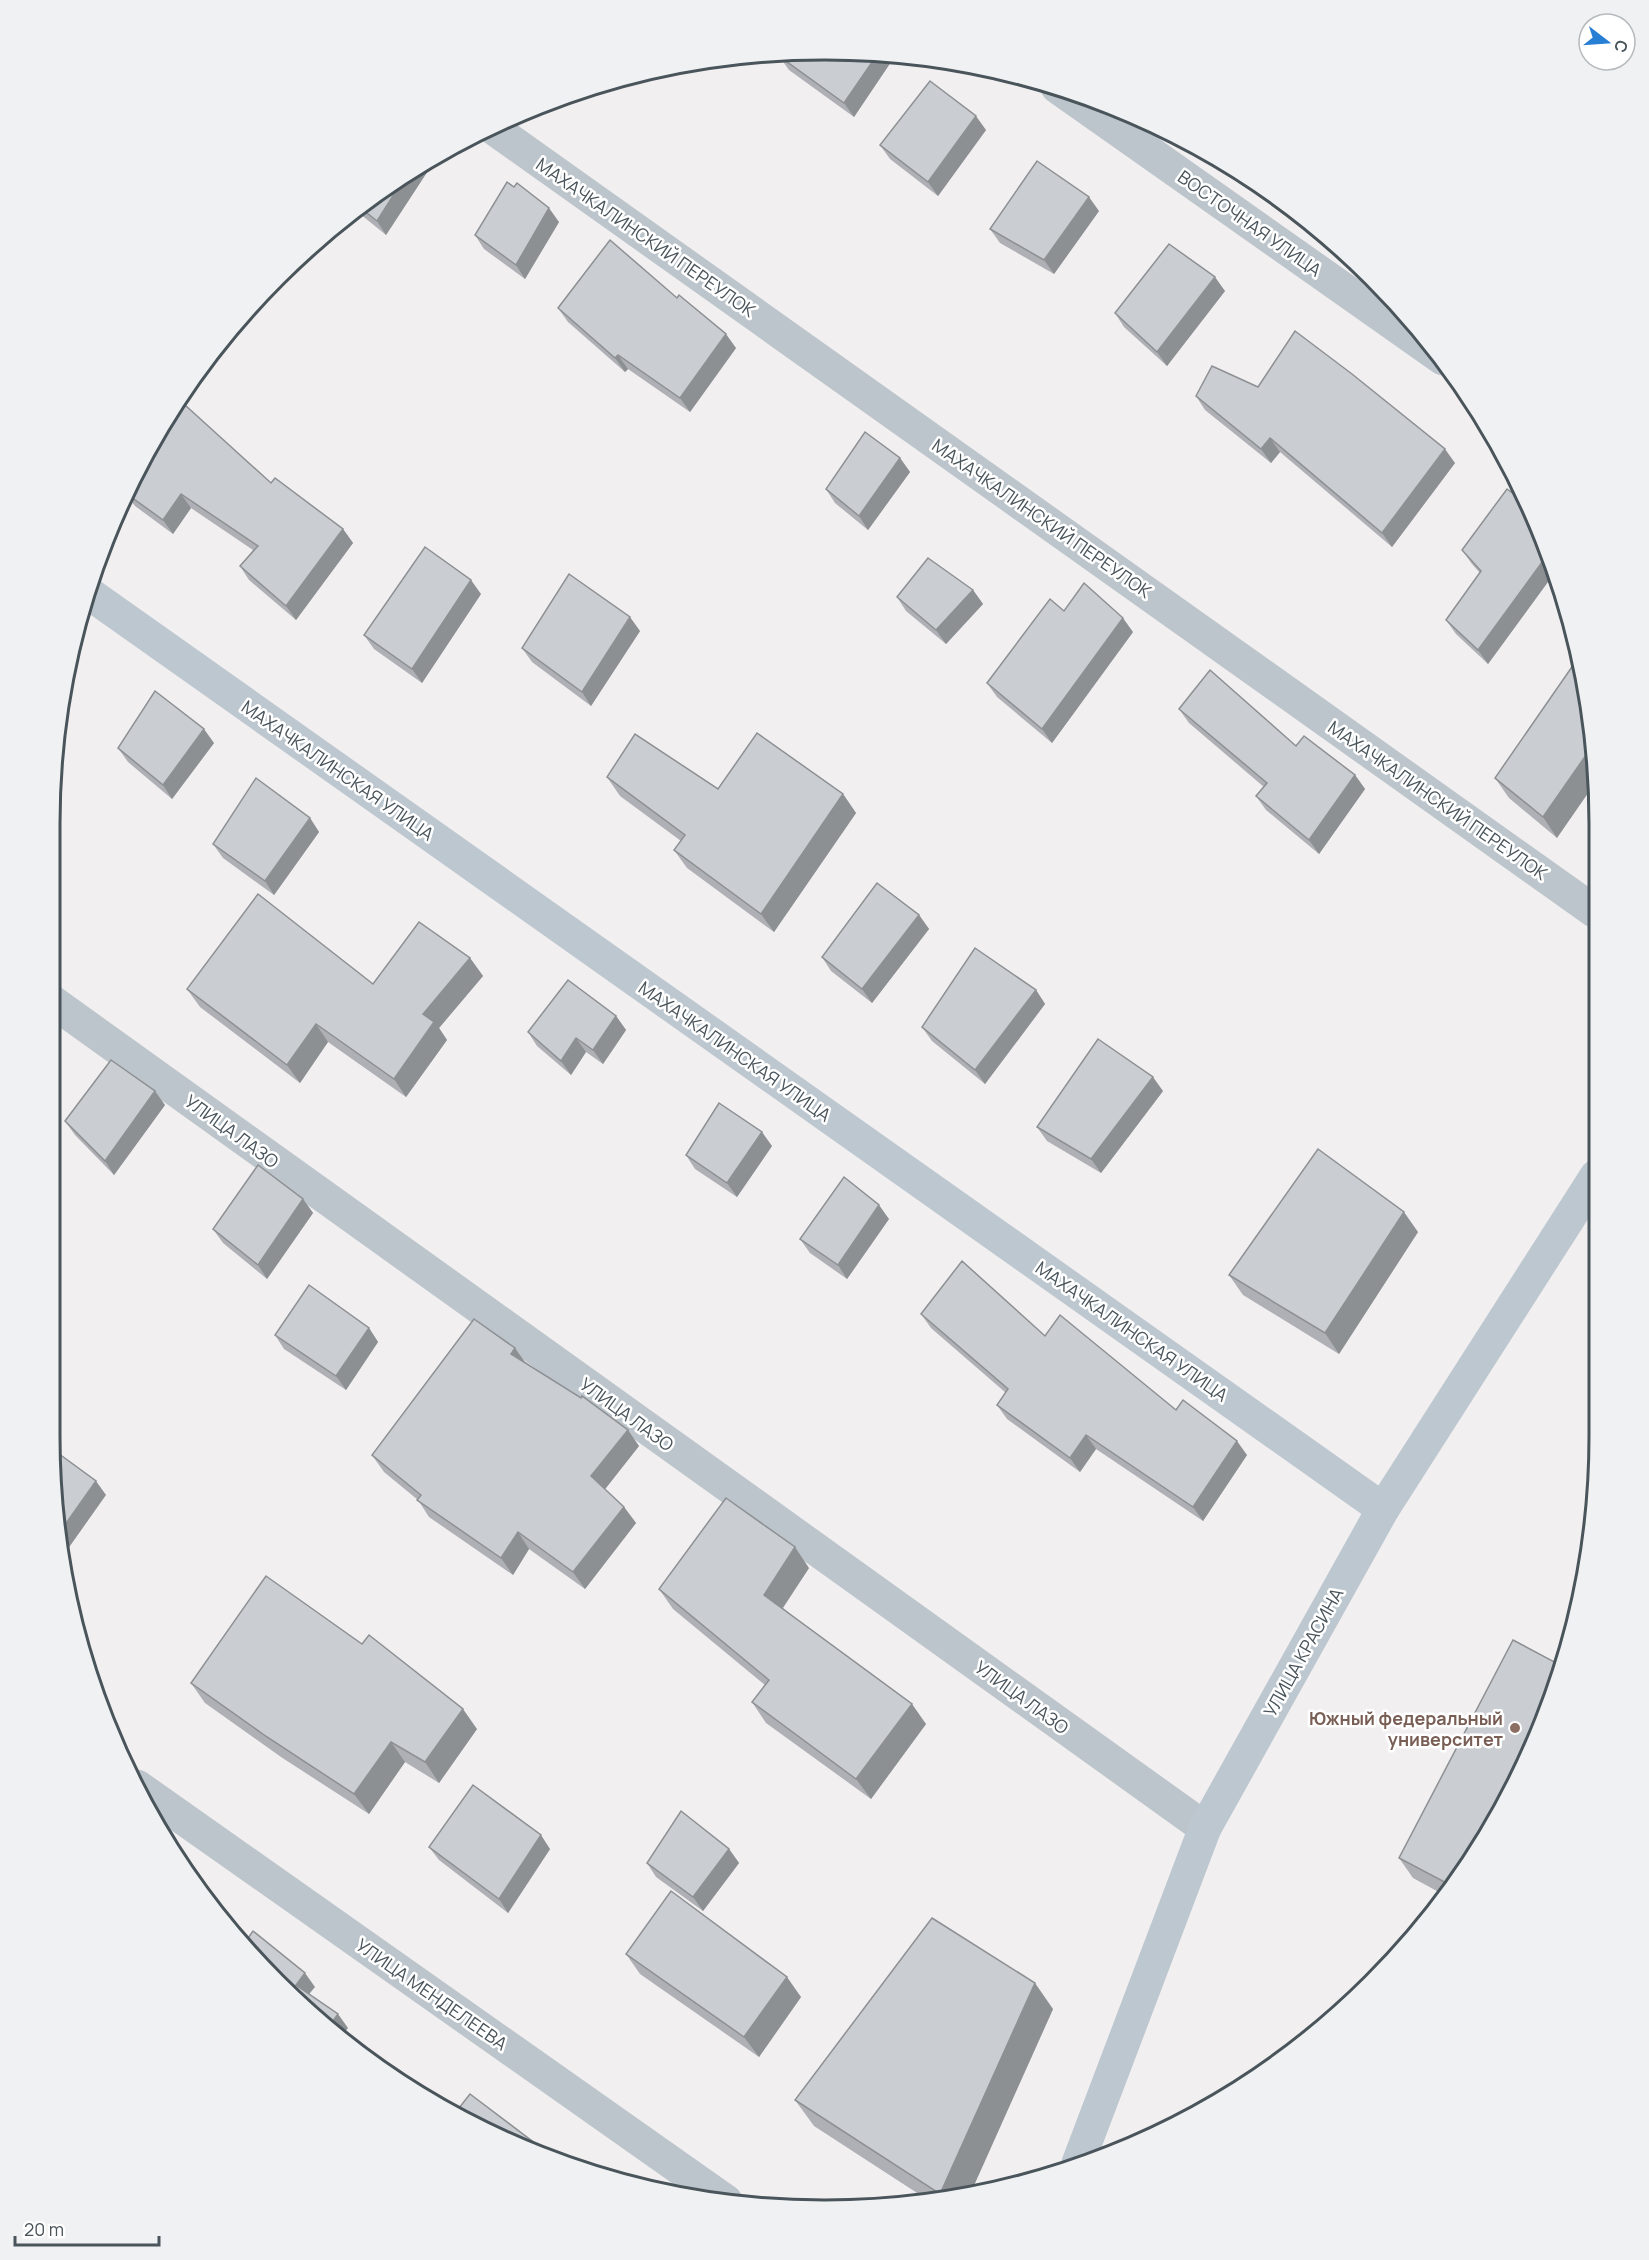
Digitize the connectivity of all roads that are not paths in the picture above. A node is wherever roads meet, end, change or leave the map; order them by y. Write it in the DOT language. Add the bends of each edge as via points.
graph roads {
  1 [pos="1084,106"];
  2 [pos="500,133"];
  3 [pos="1415,339"];
  4 [pos="95,598"];
  5 [pos="1589,906"];
  6 [pos="60,1007"];
  7 [pos="1589,1187"];
  8 [pos="1383,1509"];
  9 [pos="150,1794"];
  10 [pos="1205,1828"];
  11 [pos="1081,2155"];
  12 [pos="712,2191"];
  1 -- 3 [label="street, ВОСТОЧНАЯ УЛИЦА"];
  2 -- 5 [label="street, МАХАЧКАЛИНСКИЙ ПЕРЕУЛОК"];
  4 -- 8 [label="street, МАХАЧКАЛИНСКАЯ УЛИЦА"];
  6 -- 10 [label="street, УЛИЦА ЛАЗО"];
  7 -- 8 [label="street, УЛИЦА КРАСИНА"];
  8 -- 10 [label="street, УЛИЦА КРАСИНА"];
  9 -- 12 [label="street, УЛИЦА МЕНДЕЛЕЕВА"];
  10 -- 11 [label="street, УЛИЦА КРАСИНА"];
}
